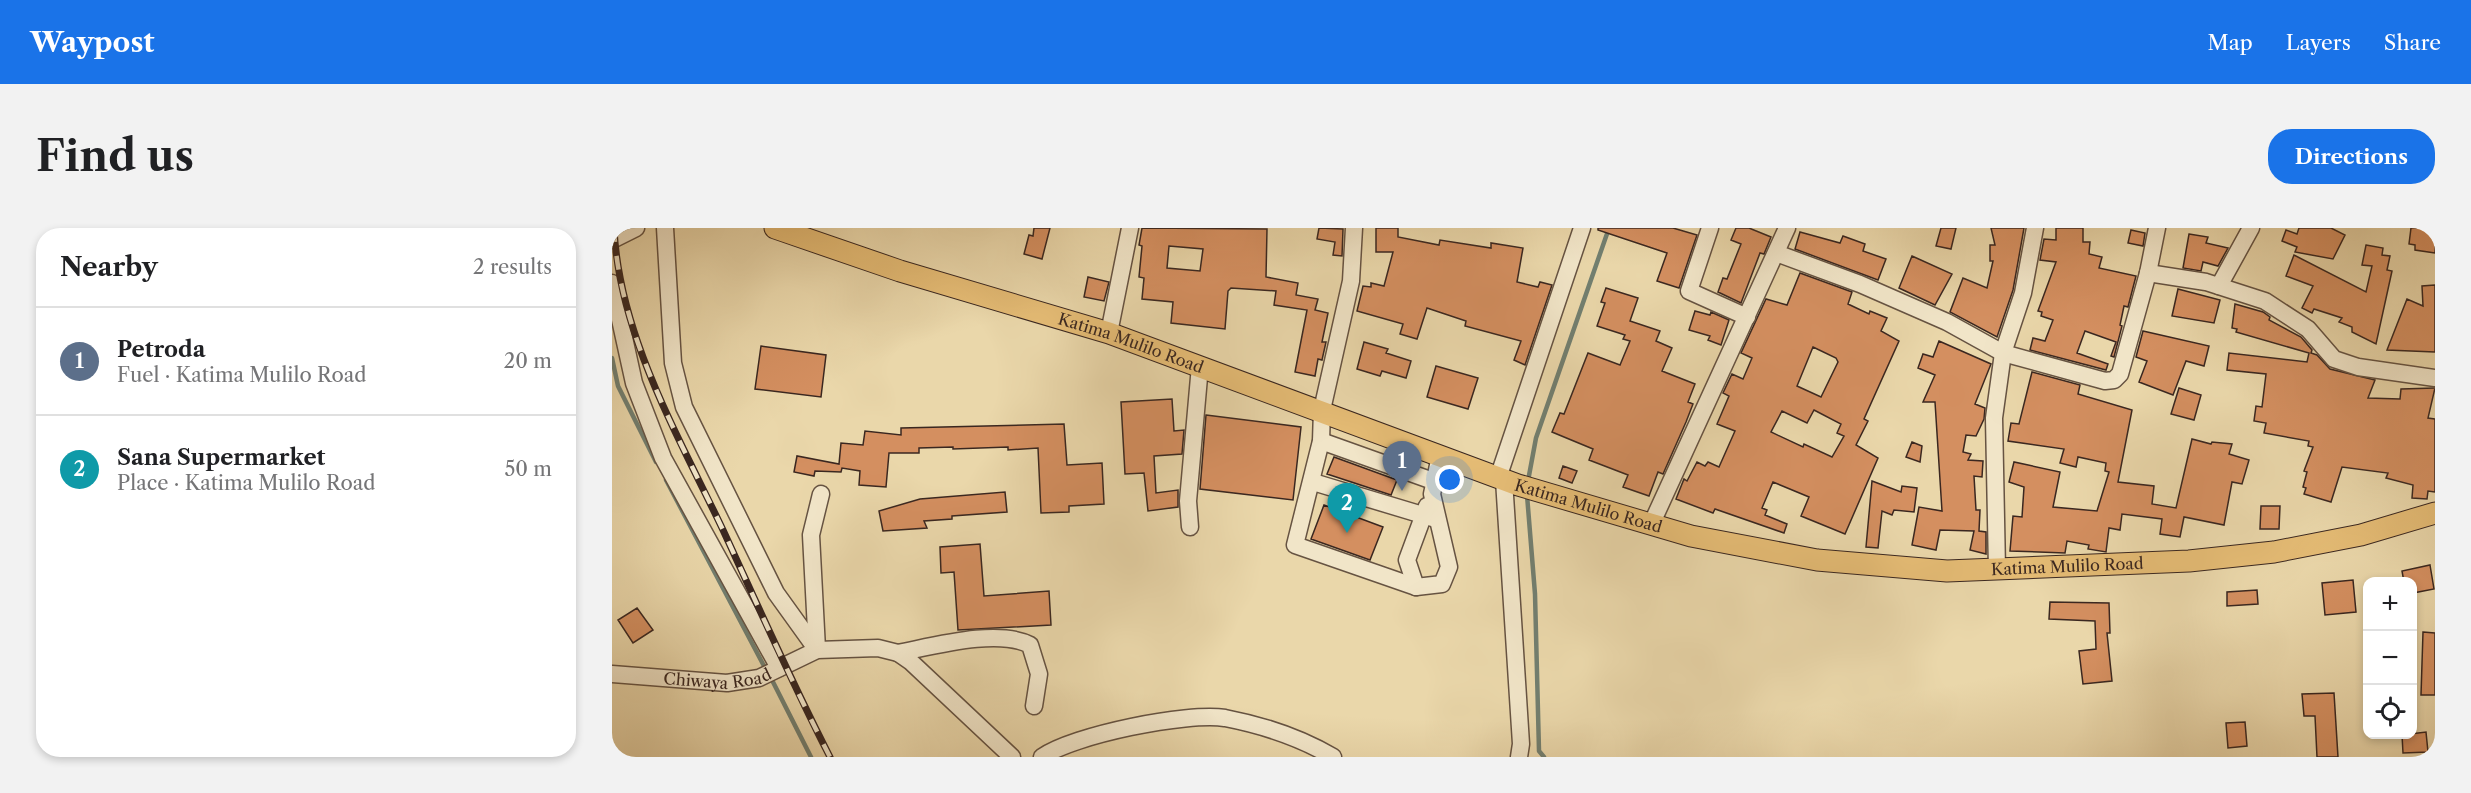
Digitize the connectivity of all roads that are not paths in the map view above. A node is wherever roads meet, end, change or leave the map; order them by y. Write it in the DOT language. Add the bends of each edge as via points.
graph roads {
  1 [pos="636,228"];
  2 [pos="665,228"];
  3 [pos="775,228"];
  4 [pos="1130,228"];
  5 [pos="1354,228"];
  6 [pos="1582,228"];
  7 [pos="1710,228"];
  8 [pos="1787,228"];
  9 [pos="2035,228"];
  10 [pos="2157,228"];
  11 [pos="2251,228"];
  12 [pos="612,240"];
  13 [pos="1776,253"];
  14 [pos="2148,273"];
  15 [pos="612,284"];
  16 [pos="2219,286"];
  17 [pos="1747,317"];
  18 [pos="1109,333"];
  19 [pos="2003,352"];
  20 [pos="1200,366"];
  21 [pos="2435,378"];
  22 [pos="1322,410"];
  23 [pos="1321,441"];
  24 [pos="1440,456"];
  25 [pos="1312,482"];
  26 [pos="1514,483"];
  27 [pos="1432,488"];
  28 [pos="821,494"];
  29 [pos="2435,513"];
  30 [pos="1429,517"];
  31 [pos="1651,525"];
  32 [pos="1190,527"];
  33 [pos="1997,570"];
  34 [pos="1416,586"];
  35 [pos="817,650"];
  36 [pos="898,653"];
  37 [pos="779,668"];
  38 [pos="612,675"];
  39 [pos="1034,706"];
  40 [pos="1012,757"];
  41 [pos="1042,757"];
  42 [pos="1332,757"];
  43 [pos="1519,757"];
  1 -- 12 [label="street"];
  2 -- 35 [label="street" via="673,363 684,407 776,593"];
  3 -- 18 [label="main road, Katima Mulilo Road" via="922,278"];
  4 -- 18 [label="street"];
  5 -- 22 [label="street" via="1351,281"];
  6 -- 26 [label="street"];
  7 -- 17 [label="street" via="1689,291"];
  8 -- 13 [label="street"];
  9 -- 19 [label="street" via="2023,293"];
  10 -- 14 [label="street"];
  11 -- 16 [label="street"];
  13 -- 17 [label="street"];
  13 -- 19 [label="street" via="1860,284 1947,322"];
  14 -- 16 [label="street"];
  14 -- 19 [label="street" via="2120,374 2114,380 2105,381"];
  15 -- 37 [label="street" via="634,383 663,458"];
  16 -- 21 [label="street" via="2273,306 2308,329 2334,358 2358,367"];
  17 -- 31 [label="street"];
  18 -- 20 [label="main road, Katima Mulilo Road"];
  19 -- 33 [label="street" via="1994,417"];
  20 -- 22 [label="main road, Katima Mulilo Road"];
  20 -- 32 [label="street" via="1188,501"];
  22 -- 23 [label="street"];
  22 -- 24 [label="main road, Katima Mulilo Road"];
  23 -- 25 [label="street"];
  23 -- 27 [label="street"];
  24 -- 26 [label="main road, Katima Mulilo Road"];
  24 -- 27 [label="street"];
  25 -- 30 [label="street"];
  25 -- 34 [label="street" via="1295,545"];
  26 -- 31 [label="main road, Katima Mulilo Road"];
  26 -- 43 [label="street"];
  27 -- 30 [label="street"];
  28 -- 35 [label="street" via="811,536"];
  29 -- 33 [label="main road, Katima Mulilo Road" via="2361,536 2274,552 2189,561"];
  30 -- 34 [label="street" via="1407,560"];
  30 -- 34 [label="street" via="1449,567 1442,584"];
  31 -- 33 [label="main road, Katima Mulilo Road" via="1816,560 1947,572"];
  35 -- 36 [label="street" via="878,648"];
  35 -- 37 [label="street, Chiwaya Road"];
  36 -- 39 [label="street" via="1016,637 1030,645 1039,674"];
  36 -- 40 [label="street"];
  37 -- 38 [label="street, Chiwaya Road" via="759,678 728,683"];
  41 -- 42 [label="street" via="1103,732 1188,718 1224,718 1309,742"];
}
